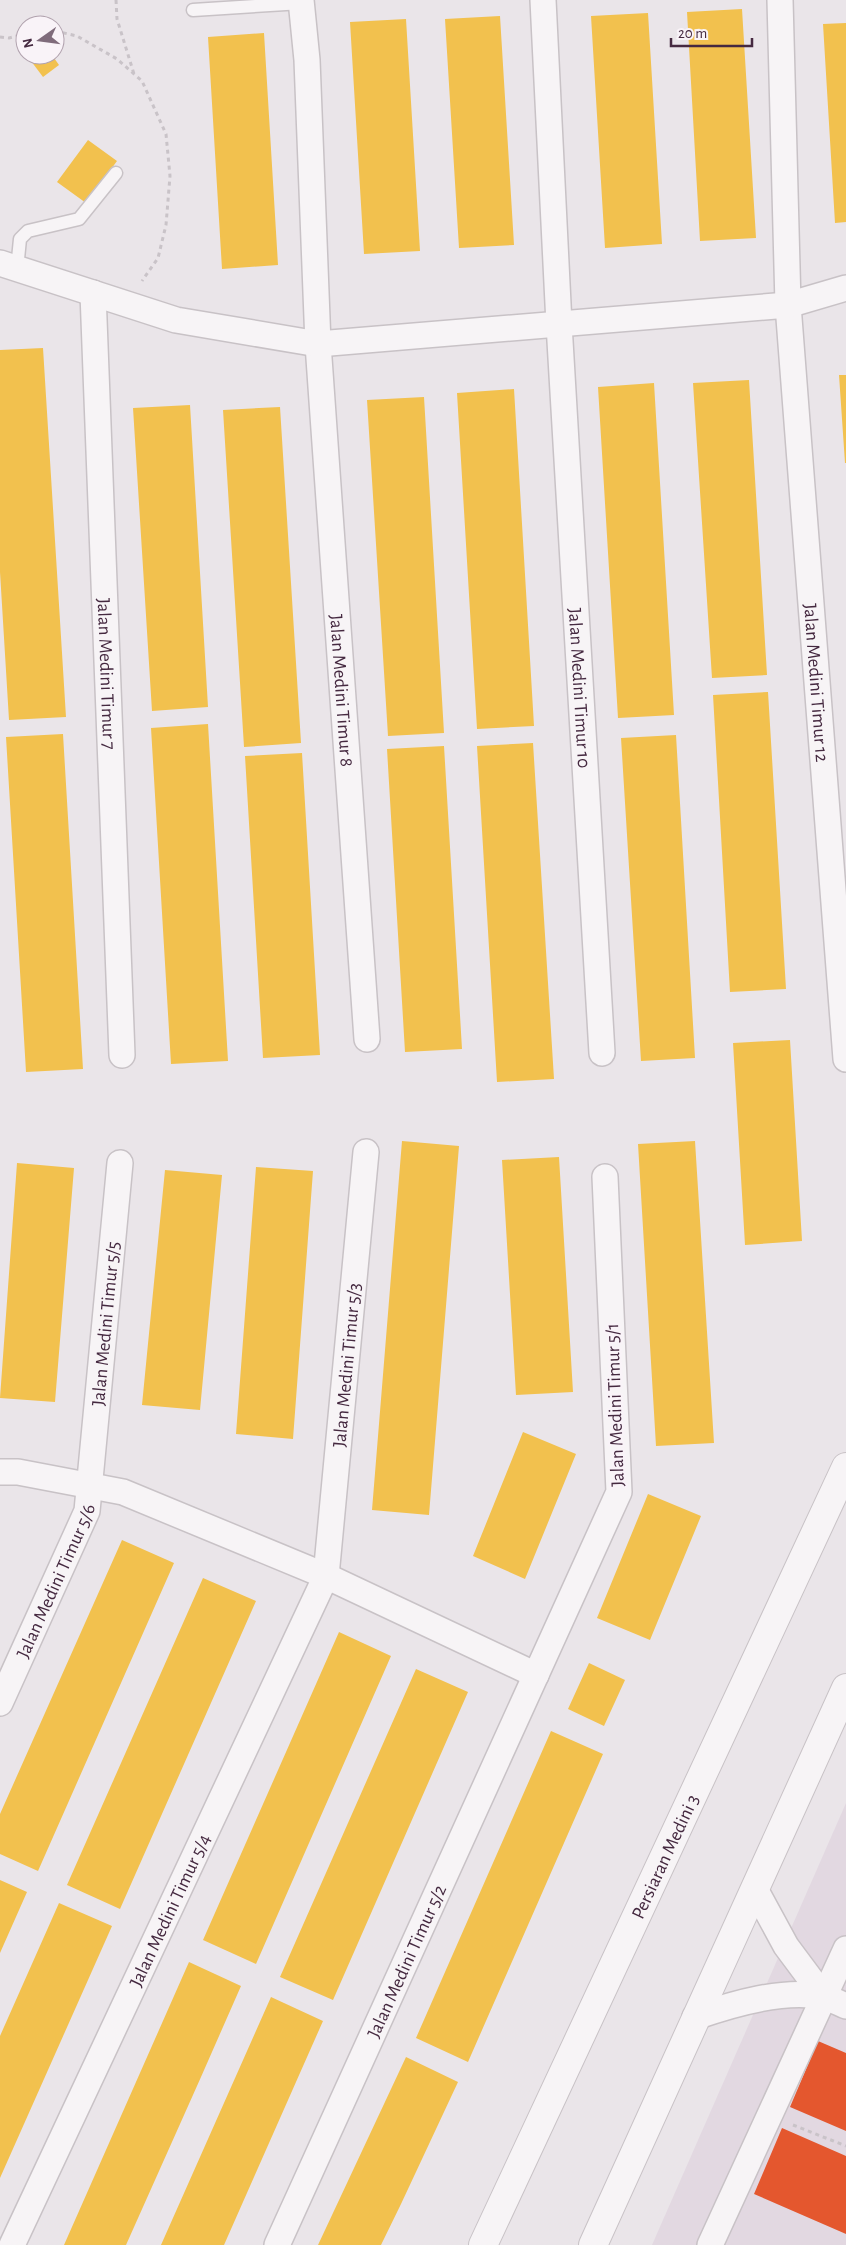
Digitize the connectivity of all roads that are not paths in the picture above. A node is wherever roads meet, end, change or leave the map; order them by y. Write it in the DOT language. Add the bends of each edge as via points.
graph roads {
  1 [pos="543,0"];
  2 [pos="780,0"];
  3 [pos="302,2"];
  4 [pos="193,10"];
  5 [pos="116,173"];
  6 [pos="9,266"];
  7 [pos="846,288"];
  8 [pos="93,293"];
  9 [pos="788,305"];
  10 [pos="559,324"];
  11 [pos="318,344"];
  12 [pos="367,1039"];
  13 [pos="602,1053"];
  14 [pos="122,1055"];
  15 [pos="846,1059"];
  16 [pos="366,1152"];
  17 [pos="120,1163"];
  18 [pos="605,1177"];
  19 [pos="846,1467"];
  20 [pos="0,1472"];
  21 [pos="91,1484"];
  22 [pos="846,1495"];
  23 [pos="821,1522"];
  24 [pos="326,1576"];
  25 [pos="536,1675"];
  26 [pos="846,1688"];
  27 [pos="0,1703"];
  28 [pos="755,1889"];
  29 [pos="846,1948"];
  30 [pos="835,2001"];
  31 [pos="695,2017"];
  32 [pos="12,2245"];
  33 [pos="277,2245"];
  34 [pos="483,2245"];
  35 [pos="593,2245"];
  36 [pos="710,2245"];
  1 -- 10 [label="street, Jalan Medini Timur 10"];
  2 -- 9 [label="street, Jalan Medini Timur 12"];
  3 -- 4 [label="lane"];
  3 -- 11 [label="street, Jalan Medini Timur 8"];
  5 -- 6 [label="lane" via="79,219 28,231 20,239"];
  6 -- 8 [label="street"];
  7 -- 9 [label="street"];
  8 -- 11 [label="street" via="176,320"];
  8 -- 14 [label="street, Jalan Medini Timur 7"];
  9 -- 10 [label="street"];
  9 -- 15 [label="street, Jalan Medini Timur 12"];
  10 -- 11 [label="street"];
  10 -- 13 [label="street, Jalan Medini Timur 10"];
  11 -- 12 [label="street, Jalan Medini Timur 8"];
  16 -- 24 [label="street, Jalan Medini Timur 5/3"];
  17 -- 21 [label="street, Jalan Medini Timur 5/5"];
  18 -- 25 [label="street, Jalan Medini Timur 5/1" via="619,1492"];
  19 -- 23 [label="street, Persiaran Medini 3"];
  20 -- 21 [label="street"];
  21 -- 24 [label="street" via="123,1492"];
  21 -- 27 [label="street, Jalan Medini Timur 5/6" via="87,1511"];
  22 -- 23 [label="street"];
  23 -- 34 [label="street, Persiaran Medini 3"];
  24 -- 25 [label="street"];
  24 -- 32 [label="street, Jalan Medini Timur 5/4"];
  25 -- 33 [label="street, Jalan Medini Timur 5/2"];
  26 -- 28 [label="street"];
  28 -- 30 [label="street" via="786,1946"];
  28 -- 31 [label="street"];
  29 -- 30 [label="street"];
  30 -- 31 [label="street" via="788,1996 742,2001"];
  30 -- 36 [label="street" via="770,2115"];
  31 -- 35 [label="street"];
}
